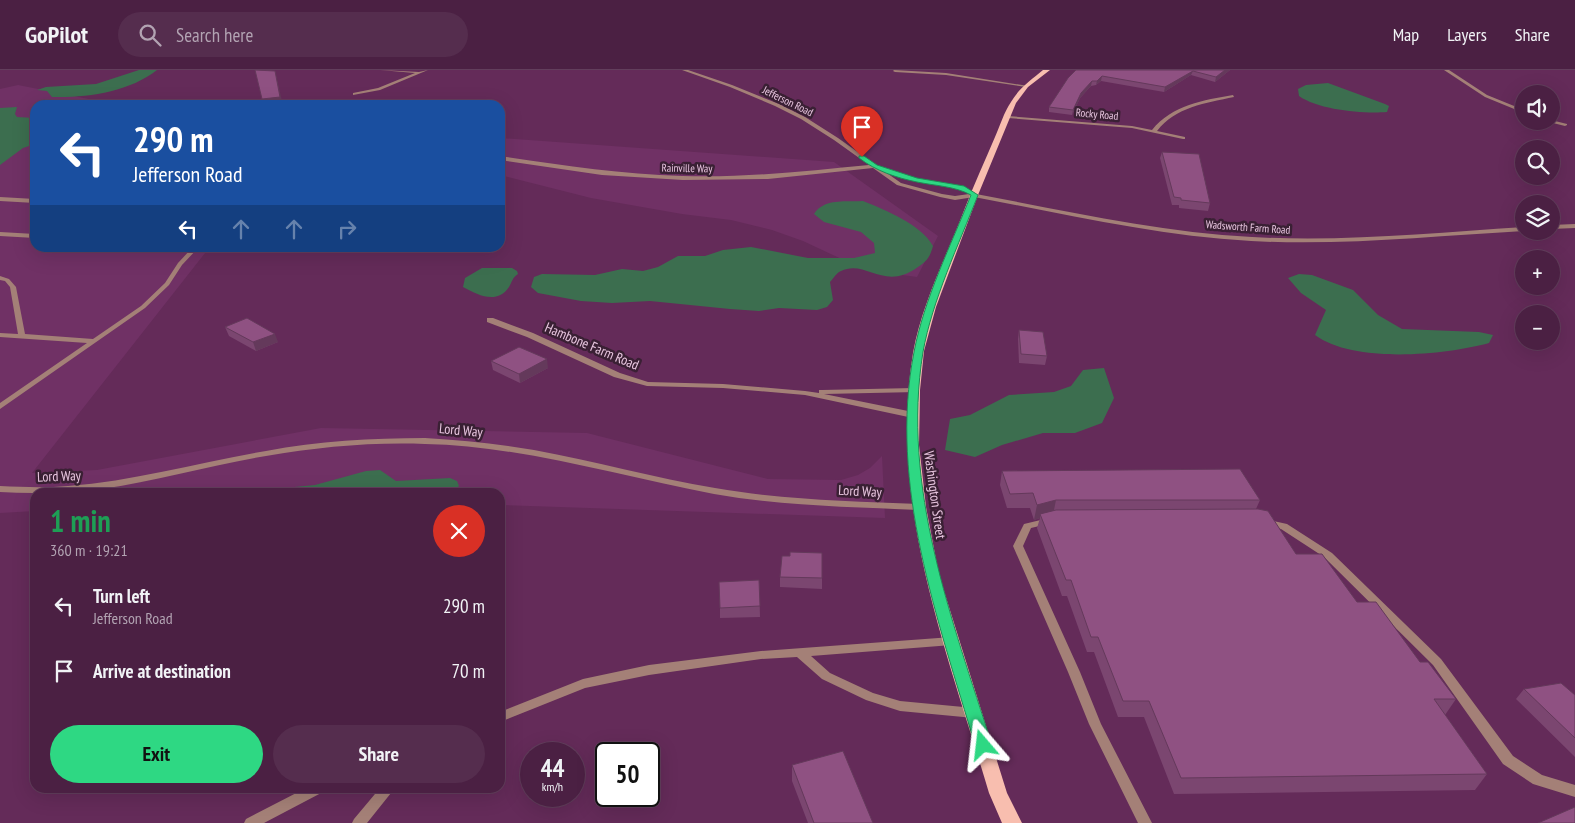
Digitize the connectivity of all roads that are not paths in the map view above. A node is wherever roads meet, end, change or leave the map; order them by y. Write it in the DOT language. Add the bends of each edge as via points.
graph roads {
  1 [pos="382,70"];
  2 [pos="426,70"];
  3 [pos="684,70"];
  4 [pos="1047,70"];
  5 [pos="1446,70"];
  6 [pos="895,71"];
  7 [pos="420,72"];
  8 [pos="1026,86"];
  9 [pos="354,94"];
  10 [pos="1233,96"];
  11 [pos="1515,108"];
  12 [pos="1008,117"];
  13 [pos="1560,123"];
  14 [pos="1565,125"];
  15 [pos="1154,131"];
  16 [pos="1183,138"];
  17 [pos="505,159"];
  18 [pos="874,166"];
  19 [pos="974,195"];
  20 [pos="2,200"];
  21 [pos="30,202"];
  22 [pos="1575,226"];
  23 [pos="1560,227"];
  24 [pos="1515,230"];
  25 [pos="0,234"];
  26 [pos="30,236"];
  27 [pos="192,252"];
  28 [pos="0,278"];
  29 [pos="490,320"];
  30 [pos="0,335"];
  31 [pos="22,336"];
  32 [pos="94,341"];
  33 [pos="914,390"];
  34 [pos="805,393"];
  35 [pos="0,407"];
  36 [pos="913,415"];
  37 [pos="98,488"];
  38 [pos="0,489"];
  39 [pos="30,490"];
  40 [pos="919,507"];
  41 [pos="1253,519"];
  42 [pos="1063,520"];
  43 [pos="952,641"];
  44 [pos="799,652"];
  45 [pos="974,713"];
  46 [pos="505,715"];
  47 [pos="1575,791"];
  48 [pos="308,793"];
  49 [pos="384,793"];
  50 [pos="251,823"];
  51 [pos="359,823"];
  52 [pos="1012,823"];
  53 [pos="1145,823"];
  1 -- 7 [label="street"];
  2 -- 7 [label="street"];
  3 -- 18 [label="street, Jefferson Road" via="777,105 828,133"];
  4 -- 8 [label="main road, Washington Street"];
  5 -- 11 [label="street" via="1486,96"];
  6 -- 8 [label="street" via="946,74"];
  7 -- 9 [label="street" via="379,89"];
  8 -- 12 [label="main road, Washington Street" via="1013,103"];
  10 -- 15 [label="street" via="1178,112 1162,120"];
  12 -- 15 [label="street, Rocky Road"];
  12 -- 19 [label="main road, Washington Street"];
  13 -- 14 [label="street"];
  15 -- 16 [label="street, Rocky Road"];
  17 -- 18 [label="street, Rainville Way" via="602,173 683,178 768,177"];
  18 -- 19 [label="street, Jefferson Road" via="916,180 962,187"];
  18 -- 19 [label="street, Jefferson Road" via="892,180 927,193 955,198"];
  19 -- 24 [label="street, Wadsworth Farm Road" via="1117,222 1251,239 1333,240"];
  19 -- 33 [label="main road, Washington Street" via="931,307 919,352"];
  20 -- 21 [label="street"];
  22 -- 23 [label="street"];
  25 -- 26 [label="street"];
  27 -- 32 [label="street" via="158,294"];
  28 -- 31 [label="street" via="14,287"];
  29 -- 34 [label="street, Hambone Farm Road" via="617,375 647,384"];
  30 -- 31 [label="street"];
  31 -- 32 [label="street"];
  32 -- 35 [label="street"];
  33 -- 34 [label="street, Hambone Farm Road"];
  33 -- 36 [label="main road, Washington Street"];
  34 -- 36 [label="street, Hambone Farm Road"];
  36 -- 40 [label="main road, Washington Street"];
  37 -- 40 [label="street, Lord Way" via="297,449 426,441 520,451 766,499"];
  38 -- 39 [label="street, Lord Way"];
  40 -- 43 [label="main road, Washington Street" via="932,574"];
  41 -- 47 [label="lane" via="1284,526 1328,556 1437,662 1508,760 1538,780"];
  42 -- 53 [label="lane" via="1027,526 1018,546 1095,724"];
  43 -- 44 [label="street"];
  43 -- 45 [label="main road, Washington Street"];
  44 -- 45 [label="street" via="826,676 870,697 900,706"];
  44 -- 46 [label="street" via="640,672 582,684"];
  45 -- 52 [label="main road, Washington Street" via="998,793"];
  48 -- 50 [label="street"];
  49 -- 51 [label="street"];
}
